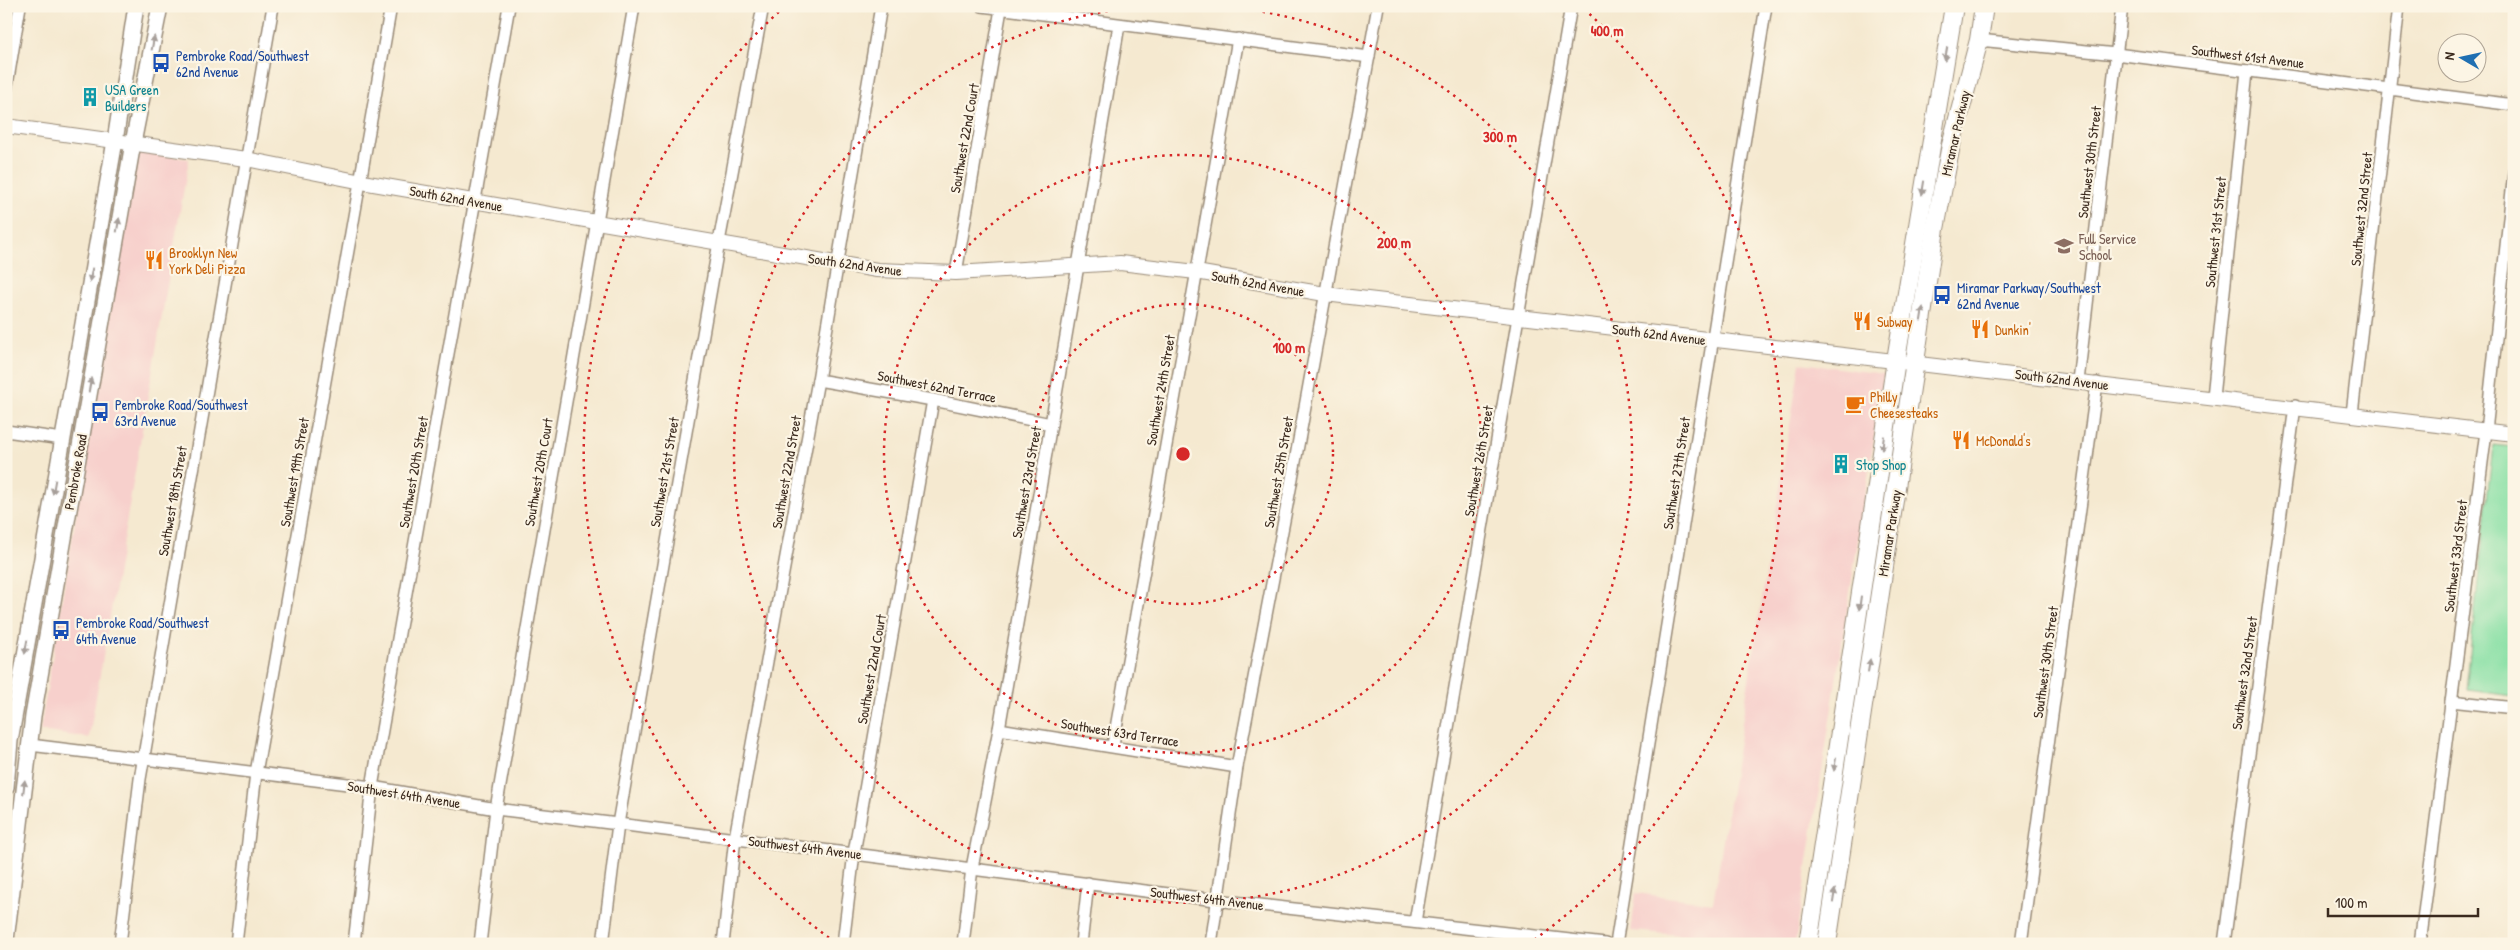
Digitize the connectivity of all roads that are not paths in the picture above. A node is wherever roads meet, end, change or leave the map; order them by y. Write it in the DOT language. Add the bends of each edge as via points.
graph roads {
  1 [pos="20,6"];
  2 [pos="136,6"];
  3 [pos="160,6"];
  4 [pos="273,6"];
  5 [pos="391,6"];
  6 [pos="509,6"];
  7 [pos="634,6"];
  8 [pos="763,6"];
  9 [pos="881,6"];
  10 [pos="982,6"];
  11 [pos="1378,6"];
  12 [pos="1571,6"];
  13 [pos="1766,6"];
  14 [pos="1954,6"];
  15 [pos="1984,6"];
  16 [pos="2122,6"];
  17 [pos="2399,6"];
  18 [pos="1001,9"];
  19 [pos="1069,12"];
  20 [pos="1119,25"];
  21 [pos="1238,39"];
  22 [pos="1979,40"];
  23 [pos="2116,54"];
  24 [pos="1369,57"];
  25 [pos="2247,71"];
  26 [pos="2389,88"];
  27 [pos="6,91"];
  28 [pos="2514,105"];
  29 [pos="6,126"];
  30 [pos="115,141"];
  31 [pos="132,143"];
  32 [pos="246,159"];
  33 [pos="2514,172"];
  34 [pos="362,182"];
  35 [pos="475,202"];
  36 [pos="596,222"];
  37 [pos="719,242"];
  38 [pos="836,264"];
  39 [pos="1079,264"];
  40 [pos="1196,272"];
  41 [pos="956,273"];
  42 [pos="1325,294"];
  43 [pos="1518,317"];
  44 [pos="1712,341"];
  45 [pos="1896,360"];
  46 [pos="1914,362"];
  47 [pos="818,380"];
  48 [pos="2078,381"];
  49 [pos="2097,383"];
  50 [pos="2213,397"];
  51 [pos="933,400"];
  52 [pos="2295,406"];
  53 [pos="2352,414"];
  54 [pos="1050,424"];
  55 [pos="6,431"];
  56 [pos="2486,431"];
  57 [pos="2514,434"];
  58 [pos="62,439"];
  59 [pos="51,609"];
  60 [pos="1847,685"];
  61 [pos="2451,701"];
  62 [pos="2514,708"];
  63 [pos="999,729"];
  64 [pos="8,740"];
  65 [pos="30,745"];
  66 [pos="1113,745"];
  67 [pos="1855,756"];
  68 [pos="143,760"];
  69 [pos="1237,767"];
  70 [pos="256,773"];
  71 [pos="6,787"];
  72 [pos="372,788"];
  73 [pos="496,809"];
  74 [pos="618,824"];
  75 [pos="735,838"];
  76 [pos="854,853"];
  77 [pos="972,868"];
  78 [pos="1088,883"];
  79 [pos="1216,900"];
  80 [pos="1415,922"];
  81 [pos="6,940"];
  82 [pos="120,944"];
  83 [pos="236,944"];
  84 [pos="354,944"];
  85 [pos="480,944"];
  86 [pos="603,944"];
  87 [pos="723,944"];
  88 [pos="843,944"];
  89 [pos="963,944"];
  90 [pos="1081,944"];
  91 [pos="1211,944"];
  92 [pos="1605,944"];
  93 [pos="1616,944"];
  94 [pos="1808,944"];
  95 [pos="1827,944"];
  96 [pos="2022,944"];
  97 [pos="2224,944"];
  98 [pos="2420,944"];
  1 -- 27 [label="street"];
  2 -- 30 [label="main road, Pembroke Road"];
  31 -- 3 [label="main road, Pembroke Road, one-way"];
  4 -- 32 [label="street, Southwest 18th Street"];
  5 -- 34 [label="street, Southwest 19th Street"];
  6 -- 35 [label="street, Southwest 20th Street"];
  7 -- 36 [label="street, Southwest 20th Court"];
  8 -- 37 [label="street, Southwest 21st Street"];
  9 -- 38 [label="street, Southwest 22nd Street"];
  10 -- 18 [label="street"];
  11 -- 24 [label="street, Southwest 25th Street"];
  12 -- 43 [label="street, Southwest 26th Street"];
  13 -- 44 [label="street, Southwest 27th Street"];
  14 -- 45 [label="main road, Miramar Parkway, one-way"];
  15 -- 22 [label="main road, Miramar Parkway"];
  16 -- 23 [label="street, Southwest 30th Street"];
  17 -- 26 [label="street, Southwest 32nd Street"];
  18 -- 19 [label="street"];
  18 -- 41 [label="street, Southwest 22nd Court"];
  19 -- 20 [label="street"];
  20 -- 21 [label="street"];
  20 -- 39 [label="street, Southwest 23rd Street"];
  21 -- 24 [label="street"];
  21 -- 40 [label="street, Southwest 24th Street"];
  22 -- 23 [label="street, Southwest 61st Avenue"];
  46 -- 22 [label="main road, Miramar Parkway, one-way" via="1950,145"];
  23 -- 25 [label="street, Southwest 61st Avenue"];
  23 -- 48 [label="street, Southwest 30th Street"];
  24 -- 42 [label="street, Southwest 25th Street"];
  25 -- 26 [label="street, Southwest 61st Avenue"];
  25 -- 50 [label="street, Southwest 31st Street"];
  26 -- 28 [label="street, Southwest 61st Avenue"];
  26 -- 53 [label="street, Southwest 32nd Street"];
  29 -- 30 [label="street, South 62nd Avenue"];
  30 -- 31 [label="street, South 62nd Avenue"];
  30 -- 58 [label="main road, Pembroke Road, one-way"];
  31 -- 32 [label="street, South 62nd Avenue"];
  59 -- 31 [label="main road, Pembroke Road, one-way"];
  32 -- 34 [label="street, South 62nd Avenue"];
  32 -- 68 [label="street, Southwest 18th Street"];
  33 -- 56 [label="street, Southwest 33rd Street"];
  34 -- 35 [label="street, South 62nd Avenue"];
  34 -- 70 [label="street, Southwest 19th Street"];
  35 -- 36 [label="street, South 62nd Avenue"];
  35 -- 72 [label="street, Southwest 20th Street"];
  36 -- 37 [label="street, South 62nd Avenue"];
  36 -- 73 [label="street, Southwest 20th Court"];
  37 -- 38 [label="street, South 62nd Avenue"];
  37 -- 74 [label="street, Southwest 21st Street"];
  38 -- 41 [label="street, South 62nd Avenue" via="877,270"];
  38 -- 47 [label="street, Southwest 22nd Street"];
  39 -- 40 [label="street, South 62nd Avenue" via="1120,263"];
  39 -- 41 [label="street, South 62nd Avenue"];
  39 -- 54 [label="street, Southwest 23rd Street"];
  40 -- 42 [label="street, South 62nd Avenue"];
  40 -- 66 [label="street, Southwest 24th Street"];
  42 -- 43 [label="street, South 62nd Avenue"];
  42 -- 69 [label="street, Southwest 25th Street"];
  43 -- 44 [label="street, South 62nd Avenue"];
  43 -- 80 [label="street, Southwest 26th Street"];
  44 -- 45 [label="street, South 62nd Avenue"];
  44 -- 93 [label="street, Southwest 27th Street"];
  45 -- 46 [label="street, South 62nd Avenue"];
  45 -- 60 [label="main road, Miramar Parkway, one-way"];
  46 -- 48 [label="street, South 62nd Avenue"];
  67 -- 46 [label="main road, Miramar Parkway, one-way"];
  47 -- 51 [label="street, Southwest 62nd Terrace"];
  47 -- 75 [label="street, Southwest 22nd Street"];
  48 -- 49 [label="street, South 62nd Avenue"];
  49 -- 50 [label="street, South 62nd Avenue"];
  49 -- 96 [label="street, Southwest 30th Street"];
  50 -- 52 [label="street, South 62nd Avenue"];
  51 -- 54 [label="street, Southwest 62nd Terrace"];
  51 -- 76 [label="street, Southwest 22nd Court"];
  52 -- 53 [label="street, South 62nd Avenue"];
  52 -- 97 [label="street, Southwest 32nd Street"];
  53 -- 56 [label="street, South 62nd Avenue"];
  54 -- 63 [label="street, Southwest 23rd Street"];
  55 -- 58 [label="street"];
  56 -- 57 [label="street, South 62nd Avenue"];
  56 -- 61 [label="street, Southwest 33rd Street"];
  58 -- 59 [label="main road" via="70,462 50,584"];
  58 -- 64 [label="main road, Pembroke Road, one-way"];
  59 -- 65 [label="main road, Pembroke Road"];
  60 -- 67 [label="main road" via="1855,702 1851,736"];
  60 -- 94 [label="main road, Miramar Parkway, one-way"];
  61 -- 62 [label="street"];
  61 -- 98 [label="street, Southwest 33rd Street"];
  63 -- 66 [label="street, Southwest 63rd Terrace"];
  63 -- 77 [label="street, Southwest 23rd Street"];
  64 -- 65 [label="street, Southwest 64th Avenue"];
  64 -- 71 [label="main road, Pembroke Road"];
  65 -- 68 [label="street, Southwest 64th Avenue"];
  81 -- 65 [label="main road, Pembroke Road, one-way"];
  66 -- 69 [label="street, Southwest 63rd Terrace"];
  95 -- 67 [label="main road, Miramar Parkway, one-way"];
  68 -- 70 [label="street, Southwest 64th Avenue"];
  68 -- 82 [label="street, Southwest 18th Street"];
  69 -- 79 [label="street, Southwest 25th Street"];
  70 -- 72 [label="street, Southwest 64th Avenue"];
  70 -- 83 [label="street, Southwest 19th Street"];
  72 -- 73 [label="street, Southwest 64th Avenue"];
  72 -- 84 [label="street, Southwest 20th Street"];
  73 -- 74 [label="street, Southwest 64th Avenue"];
  73 -- 85 [label="street, Southwest 20th Court"];
  74 -- 75 [label="street, Southwest 64th Avenue"];
  74 -- 86 [label="street, Southwest 21st Street"];
  75 -- 76 [label="street, Southwest 64th Avenue"];
  75 -- 87 [label="street, Southwest 22nd Street"];
  76 -- 77 [label="street, Southwest 64th Avenue"];
  76 -- 88 [label="street, Southwest 22nd Court"];
  77 -- 78 [label="street, Southwest 64th Avenue"];
  77 -- 89 [label="street, Southwest 23rd Street"];
  78 -- 79 [label="street, Southwest 64th Avenue"];
  78 -- 90 [label="street"];
  79 -- 80 [label="street, Southwest 64th Avenue"];
  79 -- 91 [label="street, Southwest 25th Street"];
  80 -- 92 [label="street, Southwest 64th Avenue"];
}
